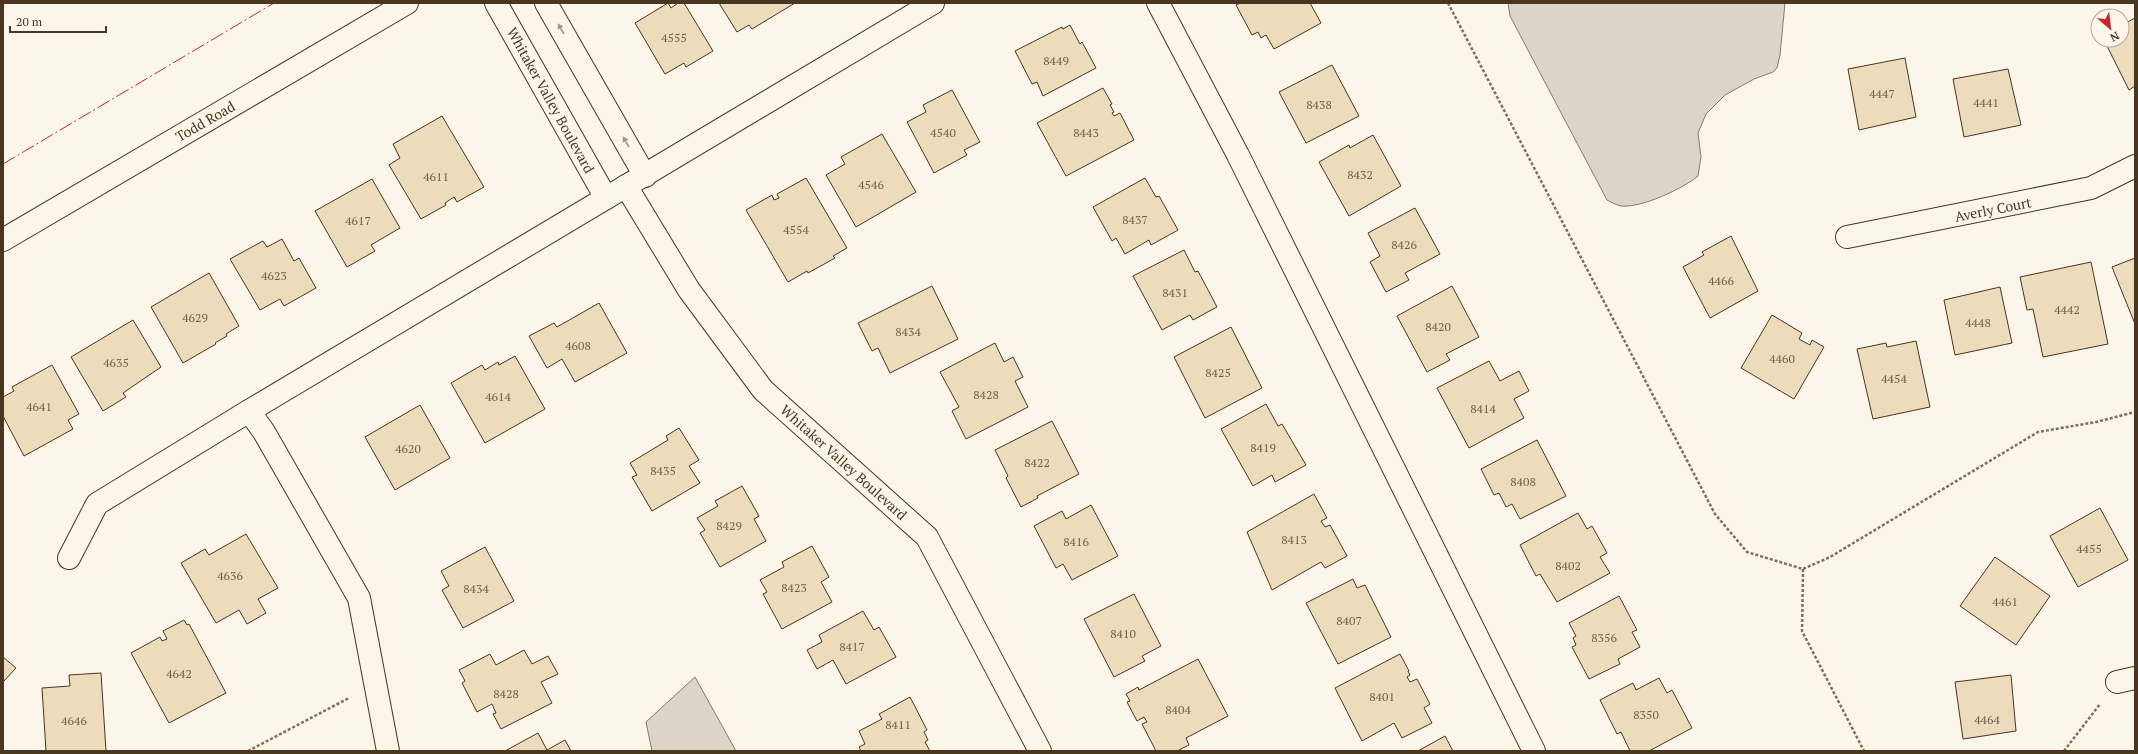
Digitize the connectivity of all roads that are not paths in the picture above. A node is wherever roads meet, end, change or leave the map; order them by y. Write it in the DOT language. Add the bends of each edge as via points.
graph roads {
  1 [pos="407,3"];
  2 [pos="496,3"];
  3 [pos="546,3"];
  4 [pos="934,3"];
  5 [pos="1158,3"];
  6 [pos="2135,166"];
  7 [pos="645,176"];
  8 [pos="626,186"];
  9 [pos="606,198"];
  10 [pos="1847,237"];
  11 [pos="3,240"];
  12 [pos="249,411"];
  13 [pos="69,558"];
  14 [pos="388,751"];
  15 [pos="1040,751"];
  16 [pos="1534,751"];
  1 -- 11 [label="street, Todd Road"];
  2 -- 9 [label="street, Whitaker Valley Boulevard"];
  7 -- 3 [label="street, one-way"];
  4 -- 7 [label="street"];
  5 -- 16 [label="street" via="1238,155"];
  6 -- 10 [label="street, Averly Court" via="2091,188"];
  7 -- 8 [label="street"];
  8 -- 9 [label="street"];
  8 -- 15 [label="street, Whitaker Valley Boulevard" via="689,290 763,390 927,537"];
  9 -- 12 [label="street"];
  12 -- 13 [label="street" via="97,504"];
  12 -- 14 [label="street" via="264,432 359,598"];
}
